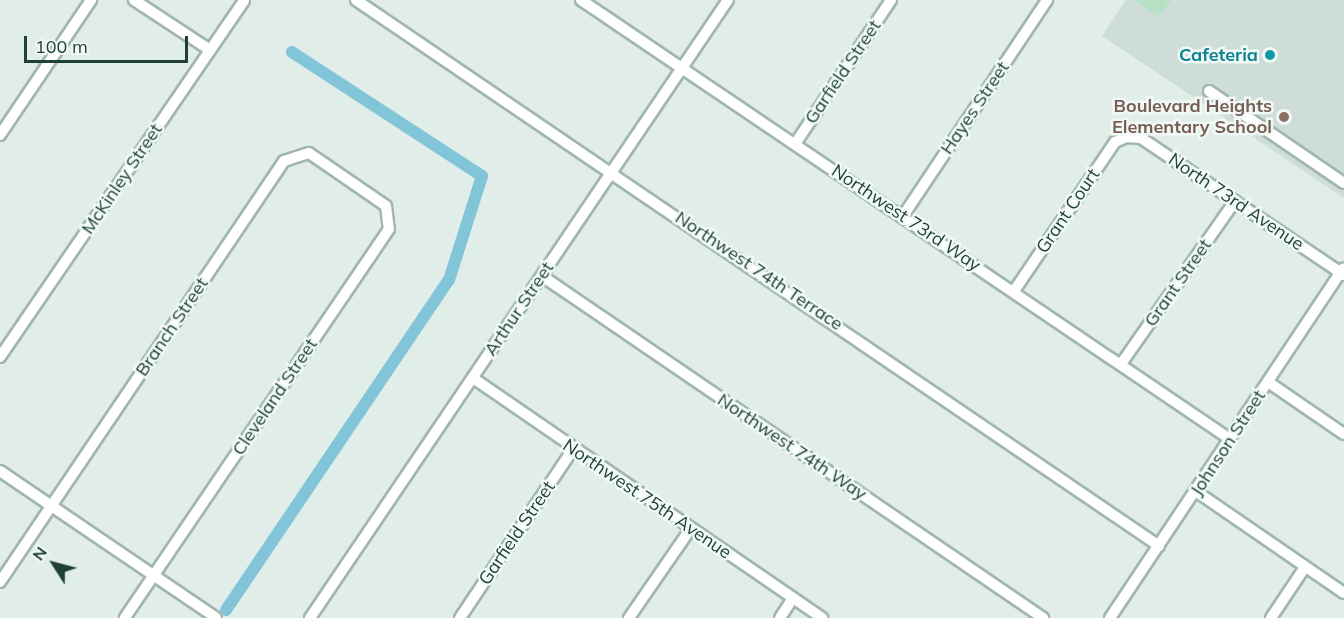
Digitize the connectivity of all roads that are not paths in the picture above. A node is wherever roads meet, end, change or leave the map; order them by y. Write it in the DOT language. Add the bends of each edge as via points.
graph roads {
  1 [pos="91,0"];
  2 [pos="134,0"];
  3 [pos="244,0"];
  4 [pos="356,0"];
  5 [pos="581,0"];
  6 [pos="728,0"];
  7 [pos="891,0"];
  8 [pos="1047,0"];
  9 [pos="210,50"];
  10 [pos="682,68"];
  11 [pos="1209,91"];
  12 [pos="0,135"];
  13 [pos="1126,137"];
  14 [pos="795,144"];
  15 [pos="297,153"];
  16 [pos="613,171"];
  17 [pos="1344,183"];
  18 [pos="1235,201"];
  19 [pos="903,216"];
  20 [pos="1343,272"];
  21 [pos="542,276"];
  22 [pos="1014,291"];
  23 [pos="0,357"];
  24 [pos="1121,364"];
  25 [pos="473,378"];
  26 [pos="1268,382"];
  27 [pos="1344,434"];
  28 [pos="1230,439"];
  29 [pos="573,449"];
  30 [pos="0,471"];
  31 [pos="1197,492"];
  32 [pos="51,506"];
  33 [pos="691,528"];
  34 [pos="1159,546"];
  35 [pos="1305,567"];
  36 [pos="154,575"];
  37 [pos="0,582"];
  38 [pos="1344,593"];
  39 [pos="793,598"];
  40 [pos="125,618"];
  41 [pos="216,618"];
  42 [pos="310,618"];
  43 [pos="460,618"];
  44 [pos="629,618"];
  45 [pos="780,618"];
  46 [pos="822,618"];
  47 [pos="1043,618"];
  48 [pos="1110,618"];
  49 [pos="1271,618"];
  1 -- 12 [label="street"];
  2 -- 9 [label="street"];
  3 -- 9 [label="street, McKinley Street"];
  4 -- 16 [label="street, Northwest 74th Terrace"];
  5 -- 10 [label="street, Northwest 73rd Way"];
  6 -- 10 [label="street, Arthur Street"];
  7 -- 14 [label="street, Garfield Street"];
  8 -- 19 [label="street, Hayes Street"];
  9 -- 23 [label="street, McKinley Street"];
  10 -- 14 [label="street, Northwest 73rd Way"];
  10 -- 16 [label="street, Arthur Street"];
  11 -- 17 [label="street"];
  13 -- 18 [label="street, North 73rd Avenue" via="1141,138"];
  13 -- 22 [label="street, Grant Court" via="1115,142"];
  14 -- 19 [label="street, Northwest 73rd Way"];
  15 -- 32 [label="street, Branch Street" via="284,161"];
  15 -- 36 [label="street, Cleveland Street" via="309,153 386,206 391,218 389,229"];
  16 -- 21 [label="street, Arthur Street"];
  16 -- 34 [label="street, Northwest 74th Terrace"];
  18 -- 20 [label="street, North 73rd Avenue"];
  18 -- 24 [label="street, Grant Street"];
  19 -- 22 [label="street, Northwest 73rd Way"];
  20 -- 26 [label="street, Johnson Street"];
  21 -- 25 [label="street, Arthur Street"];
  21 -- 47 [label="street, Northwest 74th Way"];
  22 -- 24 [label="street, Northwest 73rd Way"];
  24 -- 28 [label="street, Northwest 73rd Way"];
  25 -- 29 [label="street, Northwest 75th Avenue"];
  25 -- 42 [label="street, Arthur Street"];
  26 -- 27 [label="street"];
  26 -- 28 [label="street, Johnson Street"];
  28 -- 31 [label="street, Johnson Street"];
  29 -- 33 [label="street, Northwest 75th Avenue"];
  29 -- 43 [label="street, Garfield Street"];
  30 -- 32 [label="street"];
  31 -- 34 [label="street, Johnson Street"];
  31 -- 35 [label="street"];
  32 -- 36 [label="street"];
  32 -- 37 [label="street, Branch Street"];
  33 -- 39 [label="street, Northwest 75th Avenue"];
  33 -- 44 [label="street"];
  34 -- 48 [label="street, Johnson Street"];
  35 -- 38 [label="street"];
  35 -- 49 [label="street"];
  36 -- 40 [label="street, Cleveland Street"];
  36 -- 41 [label="street"];
  39 -- 45 [label="street"];
  39 -- 46 [label="street, Northwest 75th Avenue"];
}
